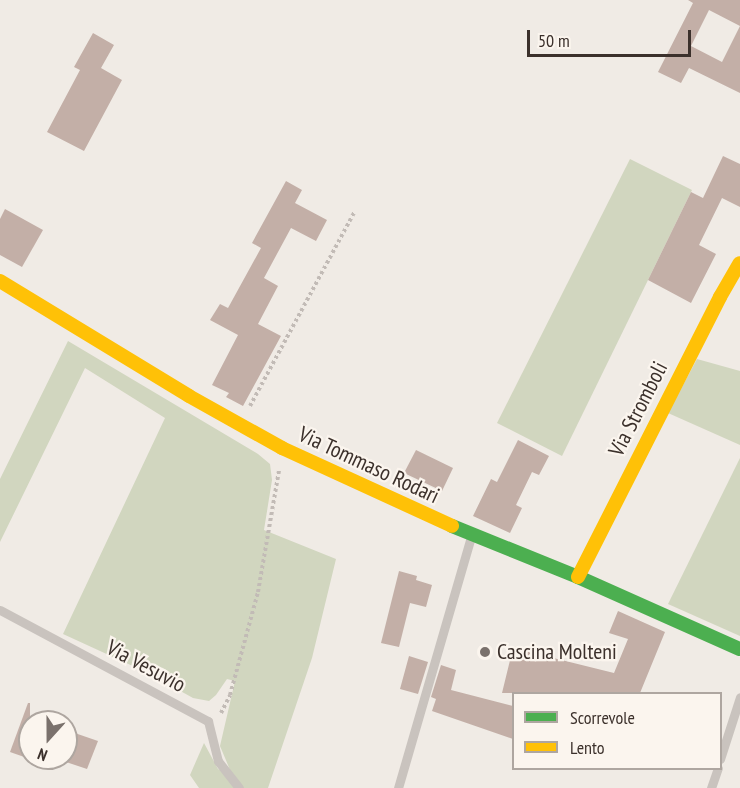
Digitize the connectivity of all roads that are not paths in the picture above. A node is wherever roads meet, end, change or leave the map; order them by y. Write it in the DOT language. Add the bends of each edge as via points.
graph roads {
  1 [pos="740,263"];
  2 [pos="0,281"];
  3 [pos="471,534"];
  4 [pos="578,577"];
  5 [pos="0,610"];
  6 [pos="740,649"];
  7 [pos="740,697"];
  8 [pos="722,753"];
  9 [pos="717,770"];
  10 [pos="239,788"];
  11 [pos="398,788"];
  12 [pos="711,788"];
  1 -- 4 [label="street, Via Stromboli"];
  2 -- 3 [label="street, Via Tommaso Rodari" via="282,448"];
  3 -- 4 [label="street, Via Tommaso Rodari"];
  3 -- 11 [label="lane"];
  4 -- 6 [label="street, Via Tommaso Rodari"];
  5 -- 10 [label="lane, Via Vesuvio" via="208,721 218,761"];
  7 -- 8 [label="lane"];
  9 -- 12 [label="lane"];
}
